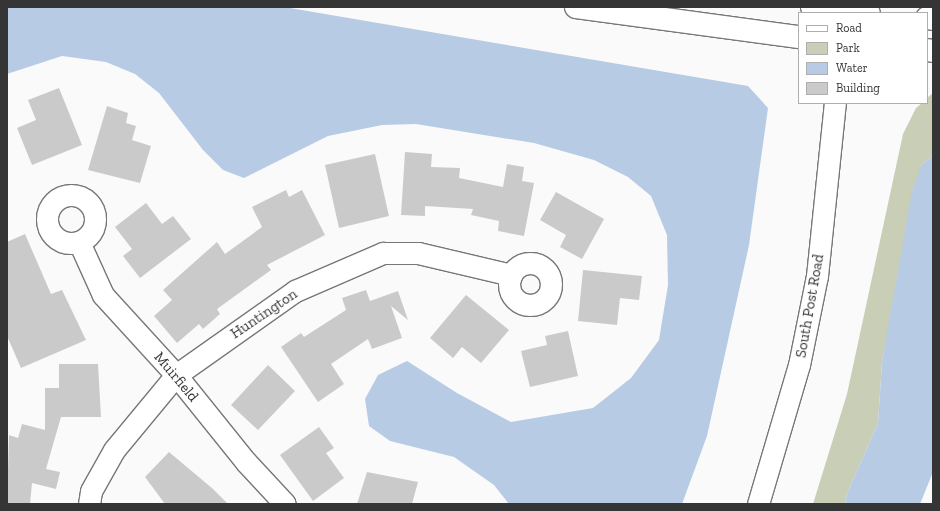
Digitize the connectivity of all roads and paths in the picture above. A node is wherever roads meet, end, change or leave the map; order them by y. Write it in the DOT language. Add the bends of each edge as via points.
graph roads {
  1 [pos="576,7"];
  2 [pos="812,7"];
  3 [pos="845,10"];
  4 [pos="861,12"];
  5 [pos="798,37"];
  6 [pos="835,104"];
  7 [pos="79,242"];
  8 [pos="511,275"];
  9 [pos="176,375"];
  10 [pos="88,504"];
  11 [pos="285,504"];
  12 [pos="758,504"];
  1 -- 5 [label="main road"];
  2 -- 3 [label="main road"];
  3 -- 4 [label="main road"];
  6 -- 12 [label="street, South Post Road" via="818,276 799,365"];
  7 -- 9 [label="street, Muirfield" via="103,295"];
  8 -- 9 [label="street, Huntington" via="418,253 383,253 295,291"];
  9 -- 10 [label="street, Huntington" via="114,450 91,491"];
  9 -- 11 [label="street, Muirfield" via="246,462"];
}
